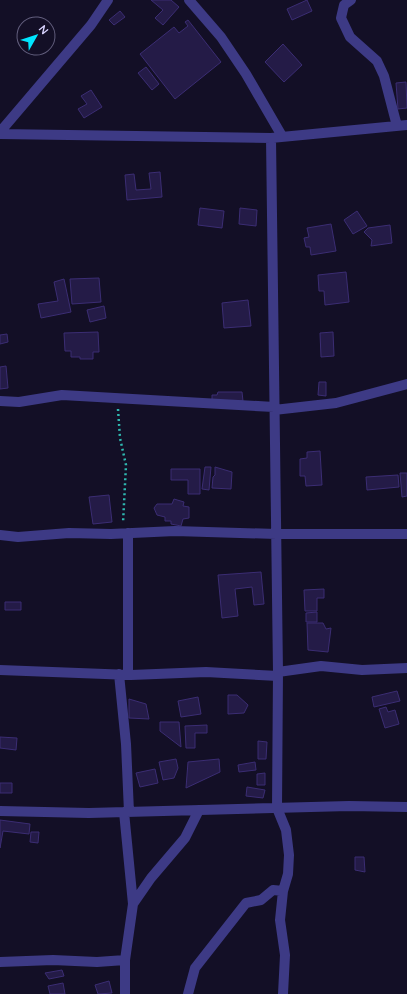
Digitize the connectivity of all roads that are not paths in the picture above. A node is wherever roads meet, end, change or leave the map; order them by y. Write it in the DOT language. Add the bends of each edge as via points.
graph roads {
  1 [pos="108,0"];
  2 [pos="189,0"];
  3 [pos="352,0"];
  4 [pos="402,125"];
  5 [pos="0,133"];
  6 [pos="282,136"];
  7 [pos="271,138"];
  8 [pos="407,384"];
  9 [pos="0,401"];
  10 [pos="274,408"];
  11 [pos="125,533"];
  12 [pos="276,534"];
  13 [pos="407,534"];
  14 [pos="0,535"];
  15 [pos="407,668"];
  16 [pos="0,670"];
  17 [pos="124,674"];
  18 [pos="278,674"];
  19 [pos="407,807"];
  20 [pos="277,808"];
  21 [pos="199,810"];
  22 [pos="0,811"];
  23 [pos="126,812"];
  24 [pos="283,891"];
  25 [pos="133,904"];
  26 [pos="125,960"];
  27 [pos="0,962"];
  28 [pos="125,994"];
  29 [pos="188,994"];
  30 [pos="283,994"];
  1 -- 5 [label="street"];
  2 -- 6 [label="street" via="221,37"];
  3 -- 4 [label="street" via="344,5 341,18 350,36 377,61"];
  4 -- 6 [label="street"];
  5 -- 7 [label="street"];
  6 -- 7 [label="street"];
  7 -- 10 [label="street"];
  8 -- 10 [label="street" via="336,403"];
  9 -- 10 [label="street" via="19,402 62,395"];
  10 -- 12 [label="street"];
  11 -- 12 [label="street" via="174,531"];
  11 -- 14 [label="street" via="69,533 18,537"];
  11 -- 17 [label="street"];
  12 -- 13 [label="street"];
  12 -- 18 [label="street"];
  15 -- 18 [label="street" via="362,670 321,666"];
  16 -- 17 [label="street"];
  17 -- 18 [label="street"];
  17 -- 23 [label="street"];
  18 -- 20 [label="street"];
  19 -- 20 [label="street"];
  20 -- 21 [label="street"];
  20 -- 24 [label="street" via="286,830 289,855 288,874"];
  21 -- 23 [label="street"];
  21 -- 25 [label="street" via="185,838"];
  22 -- 23 [label="street"];
  23 -- 25 [label="street"];
  24 -- 29 [label="street" via="273,890 260,900 246,904 195,968"];
  24 -- 30 [label="street" via="280,920 285,955"];
  25 -- 26 [label="street"];
  26 -- 27 [label="street"];
  26 -- 28 [label="street"];
}
